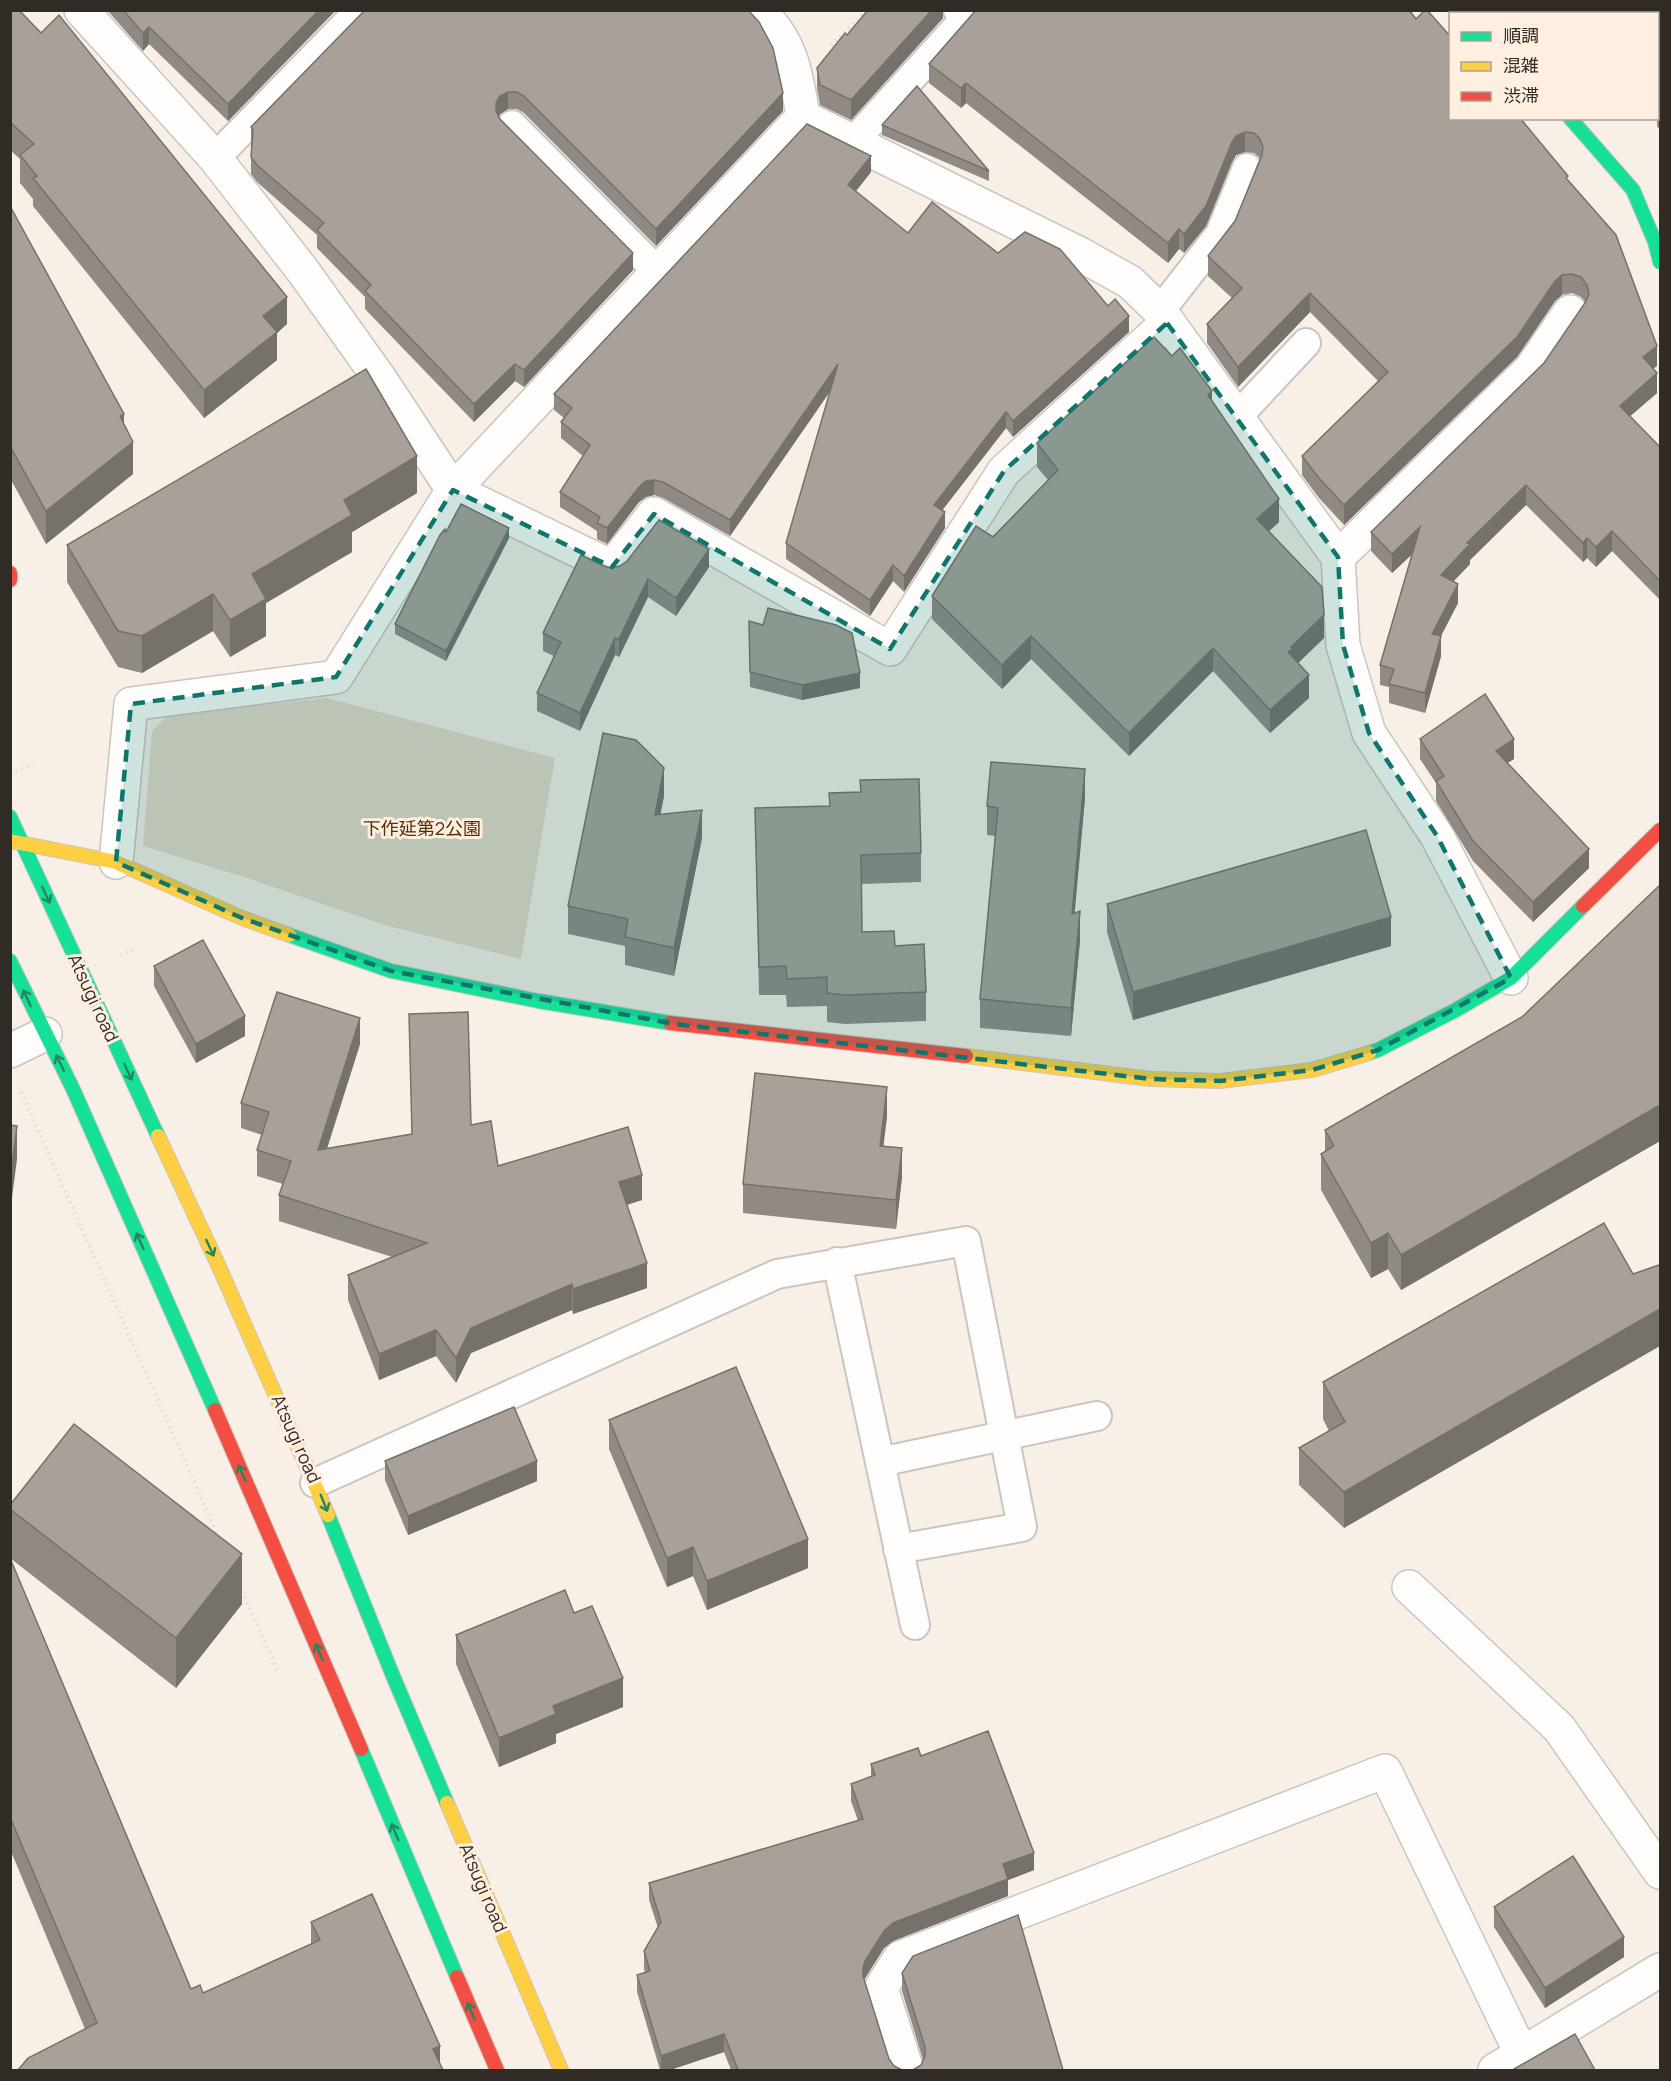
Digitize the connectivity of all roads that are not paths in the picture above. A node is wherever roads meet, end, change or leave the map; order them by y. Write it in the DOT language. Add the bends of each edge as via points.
graph roads {
  1 [pos="81,10"];
  2 [pos="360,10"];
  3 [pos="758,10"];
  4 [pos="958,10"];
  5 [pos="803,117"];
  6 [pos="1572,120"];
  7 [pos="512,125"];
  8 [pos="853,142"];
  9 [pos="215,158"];
  10 [pos="1247,168"];
  11 [pos="1660,262"];
  12 [pos="657,271"];
  13 [pos="1570,312"];
  14 [pos="1164,317"];
  15 [pos="1306,343"];
  16 [pos="1236,418"];
  17 [pos="453,490"];
  18 [pos="1338,557"];
  19 [pos="10,573"];
  20 [pos="10,580"];
  21 [pos="10,817"];
  22 [pos="1660,830"];
  23 [pos="16,841"];
  24 [pos="116,862"];
  25 [pos="10,960"];
  26 [pos="1511,978"];
  27 [pos="45,1034"];
  28 [pos="10,1051"];
  29 [pos="837,1262"];
  30 [pos="1097,1416"];
  31 [pos="1004,1436"];
  32 [pos="880,1462"];
  33 [pos="315,1483"];
  34 [pos="898,1549"];
  35 [pos="1409,1587"];
  36 [pos="915,1625"];
  37 [pos="1660,1872"];
  38 [pos="1660,1970"];
  39 [pos="1508,2063"];
  40 [pos="497,2070"];
  41 [pos="561,2070"];
  42 [pos="908,2070"];
  1 -- 9 [label="street"];
  2 -- 9 [label="lane"];
  3 -- 5 [label="street" via="783,42 797,75"];
  4 -- 8 [label="lane" via="963,21"];
  5 -- 8 [label="street"];
  5 -- 12 [label="street"];
  6 -- 11 [label="main road" via="1633,190"];
  7 -- 12 [label="lane"];
  8 -- 14 [label="street" via="1130,282"];
  9 -- 17 [label="street" via="303,271"];
  10 -- 14 [label="lane" via="1220,234"];
  12 -- 17 [label="street"];
  13 -- 18 [label="street" via="1531,369"];
  14 -- 16 [label="street"];
  14 -- 17 [label="street" via="1004,471 890,649 654,514 612,567"];
  15 -- 16 [label="lane"];
  16 -- 18 [label="street"];
  17 -- 24 [label="street" via="336,676 132,704"];
  18 -- 26 [label="street" via="1343,645 1369,733 1437,836"];
  19 -- 20 [label="main road"];
  21 -- 23 [label="main road, Atsugi road"];
  22 -- 26 [label="main road"];
  23 -- 24 [label="main road"];
  23 -- 33 [label="main road, Atsugi road, one-way" via="220,1269"];
  24 -- 26 [label="main road" via="242,918 391,971 675,1024 1151,1079 1220,1081 1312,1070 1378,1050"];
  27 -- 25 [label="main road, one-way"];
  27 -- 28 [label="street"];
  40 -- 27 [label="main road, one-way" via="273,1543 73,1089"];
  29 -- 31 [label="lane" via="966,1241"];
  29 -- 32 [label="lane"];
  29 -- 33 [label="lane" via="777,1274"];
  30 -- 31 [label="lane"];
  31 -- 32 [label="lane"];
  31 -- 34 [label="lane" via="1023,1527"];
  32 -- 34 [label="lane"];
  33 -- 41 [label="main road, Atsugi road, one-way"];
  34 -- 36 [label="lane"];
  35 -- 37 [label="street" via="1559,1728"];
  38 -- 39 [label="street"];
  39 -- 42 [label="street" via="1385,1771 900,1958 881,1988"];
}
